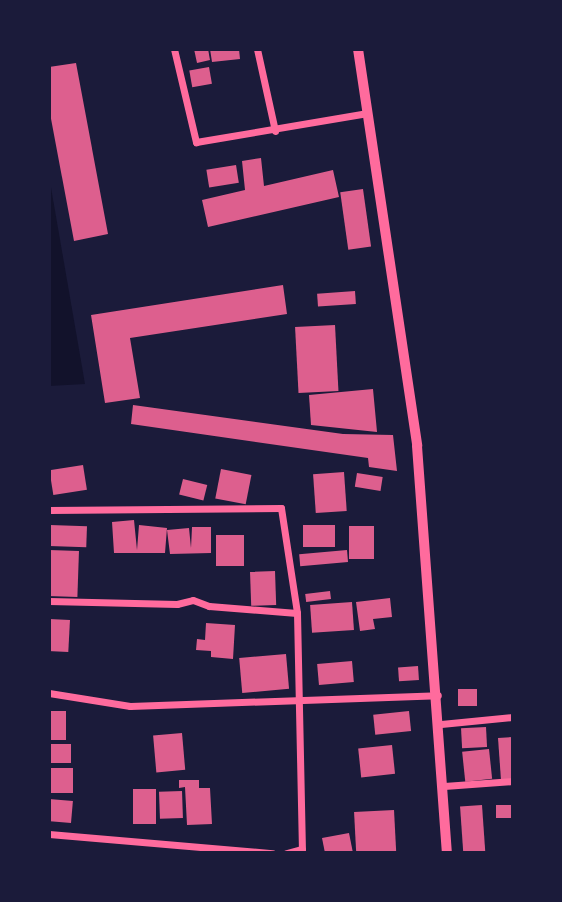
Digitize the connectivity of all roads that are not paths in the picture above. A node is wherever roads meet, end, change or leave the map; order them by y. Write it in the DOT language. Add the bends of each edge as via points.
graph roads {
  1 [pos="174,49"];
  2 [pos="257,49"];
  3 [pos="358,49"];
  4 [pos="368,113"];
  5 [pos="275,131"];
  6 [pos="49,510"];
  7 [pos="49,601"];
  8 [pos="298,613"];
  9 [pos="49,692"];
  10 [pos="438,695"];
  11 [pos="299,700"];
  12 [pos="513,717"];
  13 [pos="441,723"];
  14 [pos="513,782"];
  15 [pos="444,786"];
  16 [pos="49,834"];
  17 [pos="272,853"];
  18 [pos="287,853"];
  19 [pos="447,853"];
  1 -- 5 [label="street" via="196,142"];
  2 -- 5 [label="street"];
  3 -- 4 [label="street"];
  4 -- 5 [label="street"];
  4 -- 10 [label="street" via="417,446"];
  6 -- 8 [label="street" via="281,508"];
  7 -- 8 [label="street" via="177,604 193,600 209,606"];
  8 -- 11 [label="street"];
  9 -- 11 [label="street" via="130,706"];
  10 -- 11 [label="street"];
  10 -- 13 [label="street"];
  11 -- 18 [label="street" via="302,849"];
  12 -- 13 [label="street"];
  13 -- 15 [label="street"];
  14 -- 15 [label="street"];
  15 -- 19 [label="street"];
  16 -- 17 [label="street"];
}
